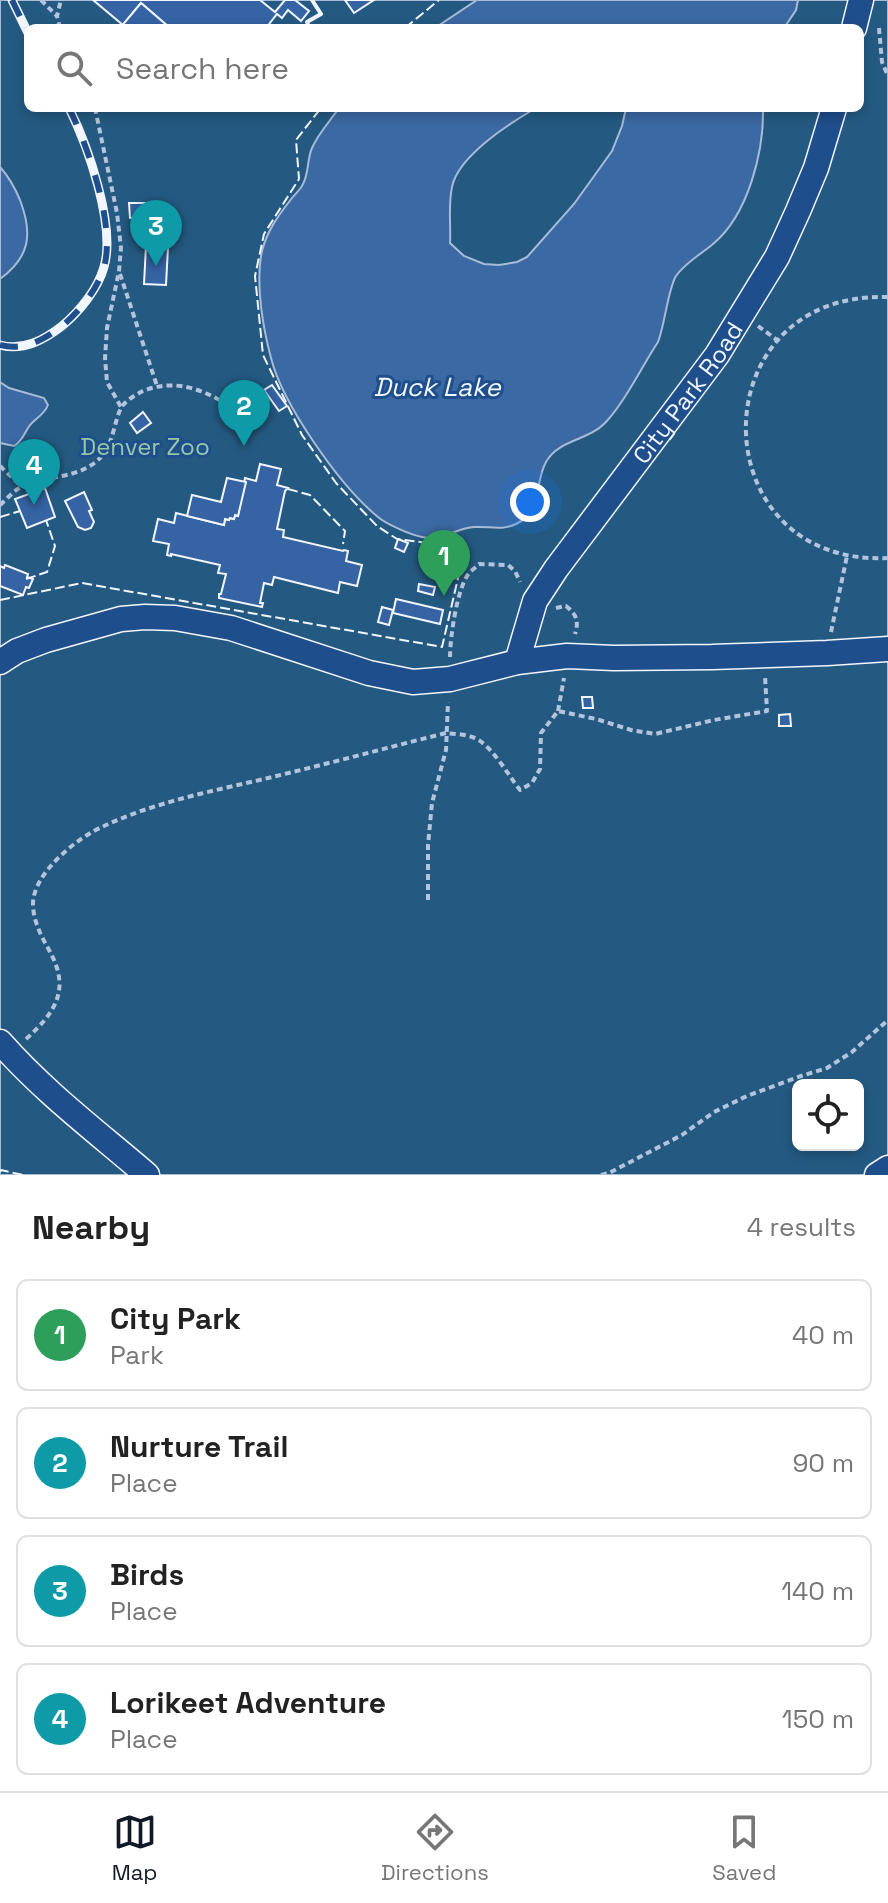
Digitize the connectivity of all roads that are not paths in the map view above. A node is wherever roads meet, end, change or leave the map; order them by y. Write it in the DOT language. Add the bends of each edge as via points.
graph roads {
  1 [pos="861,0"];
  2 [pos="855,24"];
  3 [pos="833,112"];
  4 [pos="888,649"];
  5 [pos="0,662"];
  6 [pos="517,662"];
  7 [pos="5,1048"];
  8 [pos="888,1168"];
  9 [pos="147,1175"];
  10 [pos="877,1175"];
  1 -- 2 [label="lane"];
  3 -- 6 [label="lane, City Park Road" via="816,168 777,257 717,355 535,601"];
  4 -- 6 [label="lane" via="567,656"];
  5 -- 6 [label="lane" via="17,651 95,625 160,617 231,628 413,682 450,679"];
  7 -- 9 [label="lane"];
  8 -- 10 [label="lane"];
}
